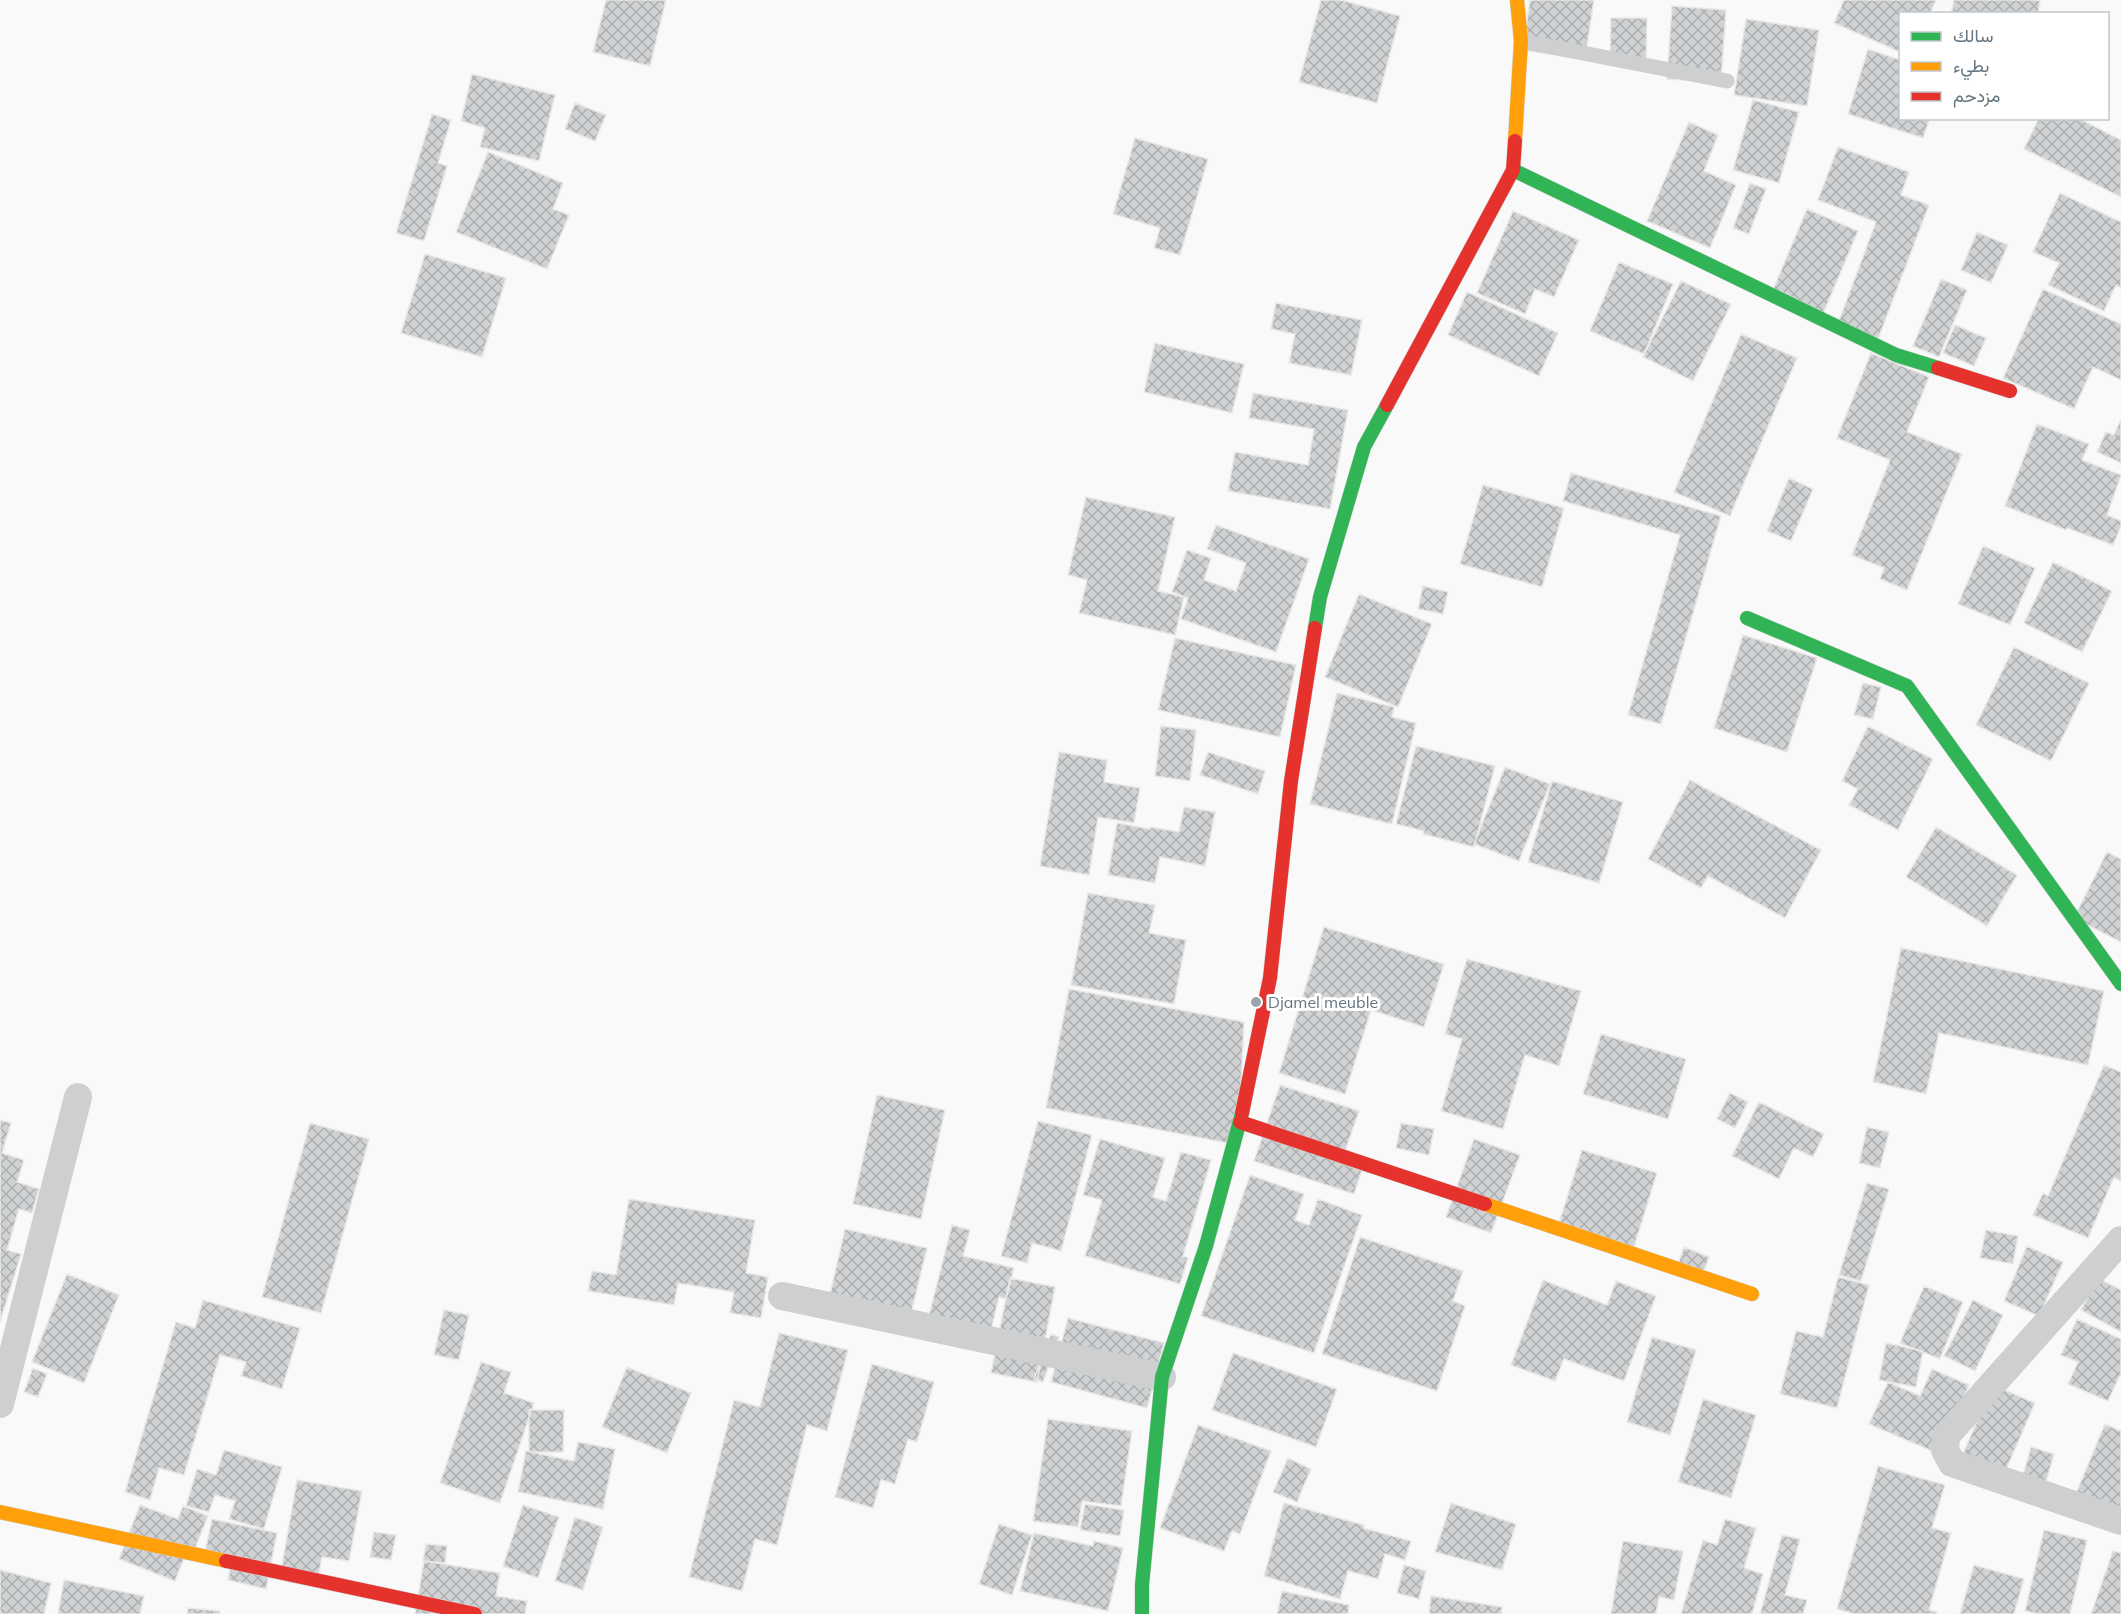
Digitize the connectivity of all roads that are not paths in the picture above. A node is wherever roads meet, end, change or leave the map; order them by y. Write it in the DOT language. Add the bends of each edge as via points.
graph roads {
  1 [pos="1517,0"];
  2 [pos="1521,41"];
  3 [pos="1727,81"];
  4 [pos="1513,170"];
  5 [pos="2010,391"];
  6 [pos="1747,618"];
  7 [pos="2121,984"];
  8 [pos="78,1097"];
  9 [pos="1239,1122"];
  10 [pos="2121,1240"];
  11 [pos="1752,1294"];
  12 [pos="782,1296"];
  13 [pos="1162,1377"];
  14 [pos="0,1404"];
  15 [pos="0,1512"];
  16 [pos="2121,1521"];
  17 [pos="475,1614"];
  18 [pos="1142,1614"];
  1 -- 2 [label="street"];
  2 -- 3 [label="lane"];
  2 -- 4 [label="street"];
  4 -- 5 [label="street" via="1896,355"];
  4 -- 9 [label="street" via="1364,447 1320,597 1291,781 1270,978"];
  6 -- 7 [label="street" via="1907,686"];
  8 -- 14 [label="street"];
  9 -- 11 [label="street"];
  9 -- 13 [label="street" via="1206,1246"];
  10 -- 16 [label="street" via="1946,1436 1945,1450 1952,1463"];
  12 -- 13 [label="street"];
  13 -- 18 [label="street"];
  15 -- 17 [label="street"];
}
